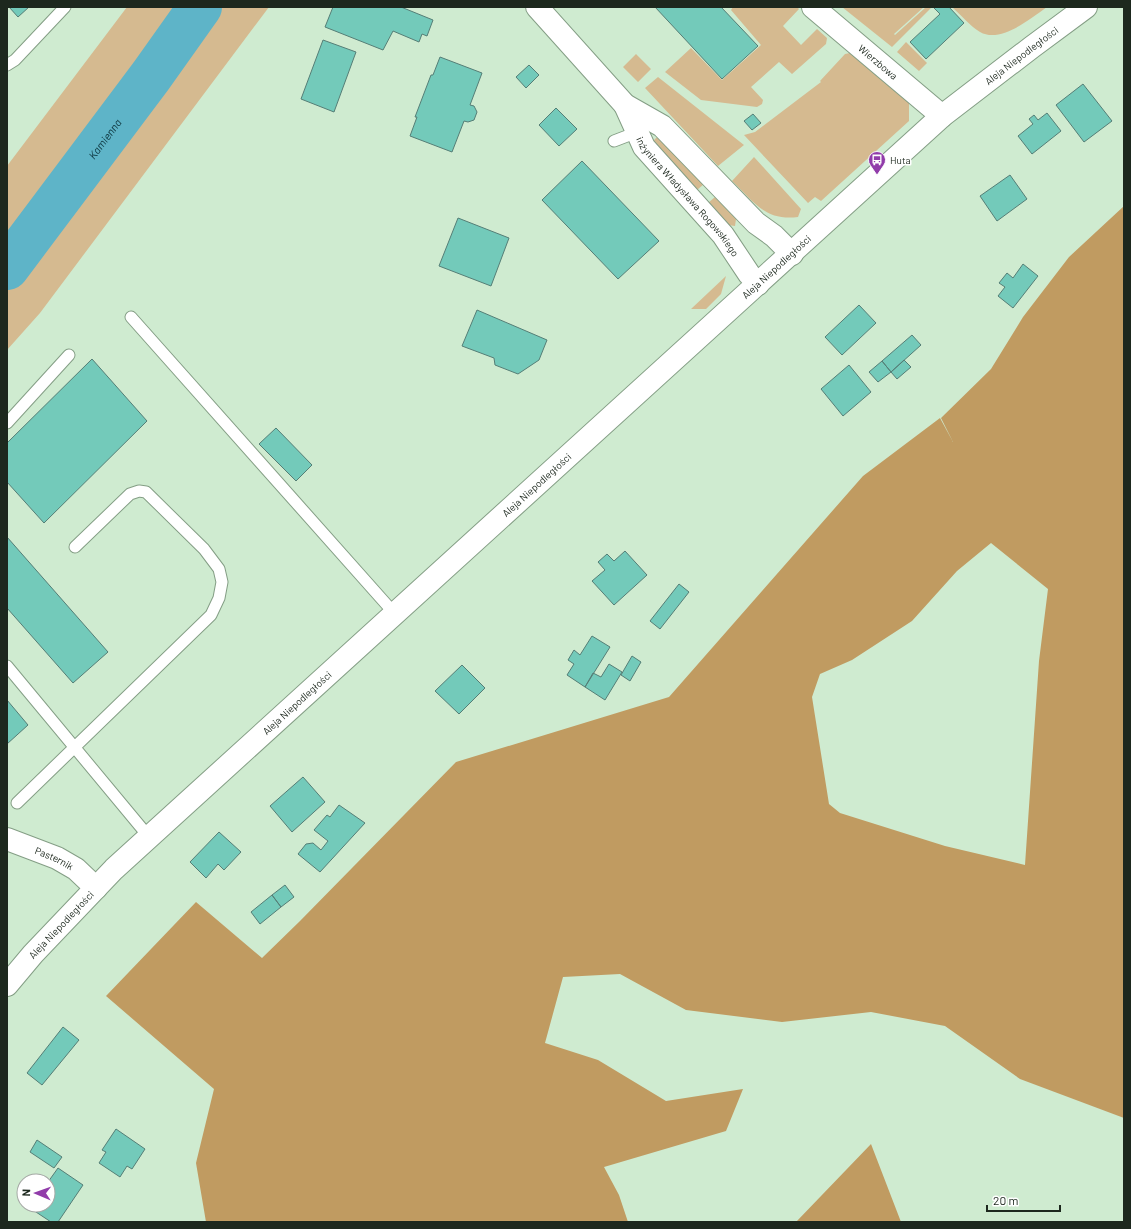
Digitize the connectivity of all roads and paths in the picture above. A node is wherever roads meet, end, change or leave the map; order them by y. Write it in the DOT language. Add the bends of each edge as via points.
graph roads {
  1 [pos="65,7"];
  2 [pos="537,7"];
  3 [pos="813,7"];
  4 [pos="1086,7"];
  5 [pos="7,65"];
  6 [pos="625,105"];
  7 [pos="942,116"];
  8 [pos="659,124"];
  9 [pos="637,132"];
  10 [pos="614,141"];
  11 [pos="792,254"];
  12 [pos="758,284"];
  13 [pos="131,317"];
  14 [pos="69,355"];
  15 [pos="7,423"];
  16 [pos="75,547"];
  17 [pos="394,614"];
  18 [pos="7,666"];
  19 [pos="75,747"];
  20 [pos="17,803"];
  21 [pos="149,837"];
  22 [pos="7,839"];
  23 [pos="96,888"];
  24 [pos="7,985"];
  1 -- 5 [label="lane" via="15,60"];
  2 -- 6 [label="main road, inżyniera Władysława Rogowskiego"];
  3 -- 7 [label="main road, Wierzbowa"];
  4 -- 7 [label="main road, Aleja Niepodległości"];
  6 -- 8 [label="main road, inżyniera Władysława Rogowskiego"];
  6 -- 9 [label="main road, inżyniera Władysława Rogowskiego"];
  7 -- 11 [label="main road, Aleja Niepodległości"];
  8 -- 9 [label="lane"];
  8 -- 11 [label="main road, inżyniera Władysława Rogowskiego" via="756,223"];
  9 -- 10 [label="lane"];
  9 -- 12 [label="main road, inżyniera Władysława Rogowskiego" via="644,147 723,235"];
  11 -- 12 [label="main road, Aleja Niepodległości"];
  12 -- 17 [label="main road, Aleja Niepodległości"];
  13 -- 17 [label="lane"];
  14 -- 15 [label="lane"];
  16 -- 19 [label="lane" via="130,494 139,491 150,495 204,549 219,569 222,582 220,598 211,615"];
  17 -- 21 [label="main road, Aleja Niepodległości"];
  18 -- 19 [label="lane"];
  19 -- 20 [label="lane"];
  19 -- 21 [label="lane"];
  21 -- 23 [label="main road, Aleja Niepodległości"];
  22 -- 23 [label="main road, Pasternik" via="57,858 76,869"];
  23 -- 24 [label="main road, Aleja Niepodległości"];
}
